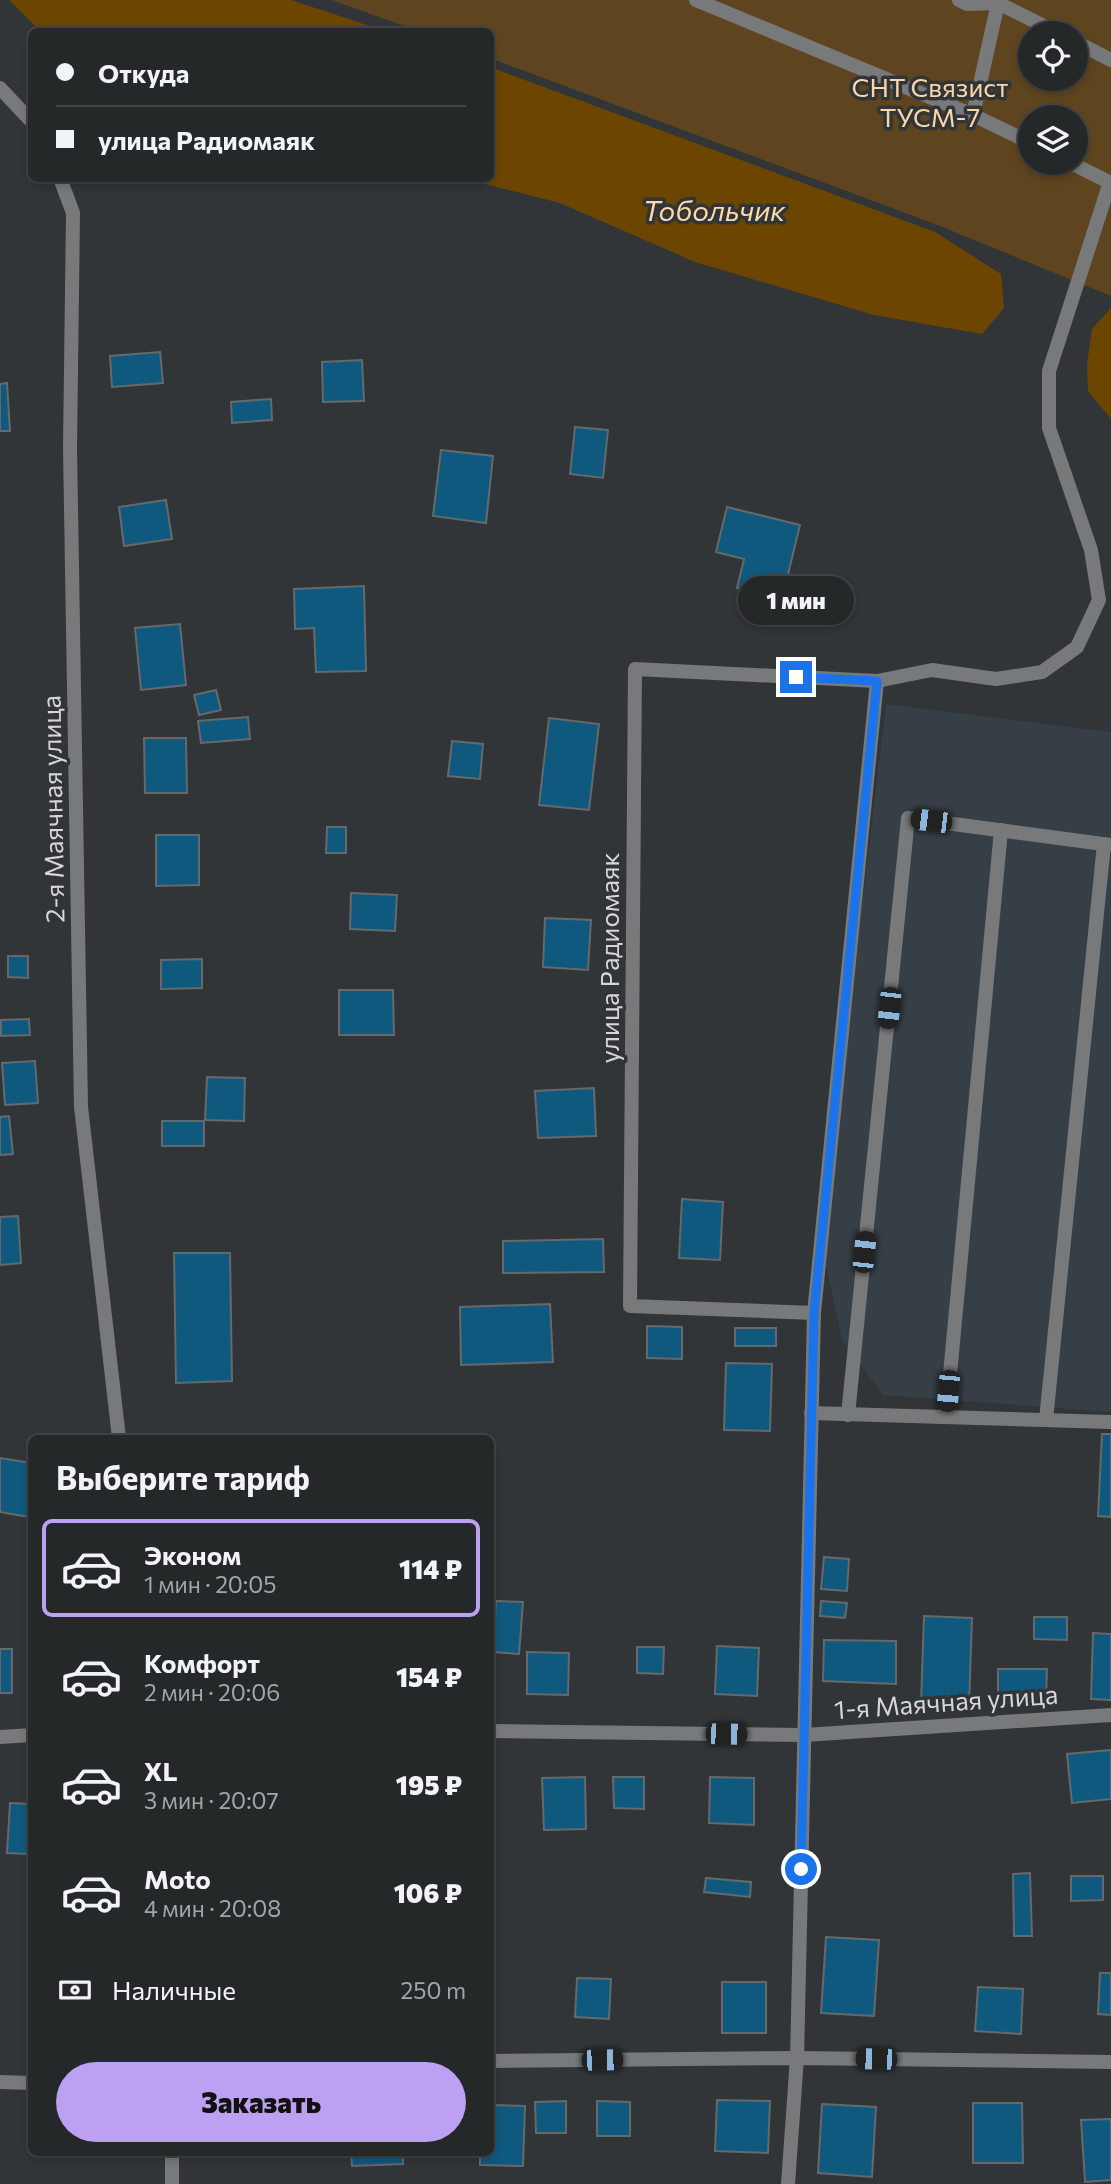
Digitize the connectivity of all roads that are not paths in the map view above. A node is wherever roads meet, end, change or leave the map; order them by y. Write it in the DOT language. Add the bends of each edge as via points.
graph roads {
  1 [pos="696,0"];
  2 [pos="965,1"];
  3 [pos="998,3"];
  4 [pos="1034,21"];
  5 [pos="1088,48"];
  6 [pos="1111,60"];
  7 [pos="0,88"];
  8 [pos="973,115"];
  9 [pos="28,118"];
  10 [pos="1018,137"];
  11 [pos="1088,171"];
  12 [pos="61,182"];
  13 [pos="1111,182"];
  14 [pos="877,681"];
  15 [pos="1001,830"];
  16 [pos="1107,845"];
  17 [pos="814,1313"];
  18 [pos="811,1413"];
  19 [pos="848,1415"];
  20 [pos="946,1417"];
  21 [pos="1045,1420"];
  22 [pos="1111,1422"];
  23 [pos="119,1435"];
  24 [pos="1111,1715"];
  25 [pos="494,1731"];
  26 [pos="28,1735"];
  27 [pos="804,1735"];
  28 [pos="0,1737"];
  29 [pos="797,2058"];
  30 [pos="494,2061"];
  31 [pos="1111,2062"];
  32 [pos="0,2082"];
  33 [pos="28,2083"];
  34 [pos="172,2156"];
  35 [pos="172,2184"];
  36 [pos="788,2184"];
  1 -- 8 [label="street"];
  2 -- 3 [label="street"];
  3 -- 4 [label="street"];
  3 -- 8 [label="street"];
  5 -- 6 [label="street"];
  7 -- 9 [label="street"];
  8 -- 10 [label="street"];
  11 -- 13 [label="street"];
  12 -- 23 [label="street, 2-я Маячная улица" via="73,213 70,448 81,1107"];
  13 -- 14 [label="street" via="1049,371 1049,428 1091,550 1099,600 1077,647 1042,672 996,679 932,670"];
  14 -- 17 [label="street"];
  14 -- 17 [label="street, улица Радиомаяк" via="635,669 630,1306"];
  15 -- 16 [label="street"];
  15 -- 19 [label="street" via="908,818"];
  15 -- 20 [label="street"];
  16 -- 21 [label="street"];
  17 -- 18 [label="street"];
  18 -- 19 [label="street"];
  18 -- 27 [label="street"];
  19 -- 20 [label="street"];
  20 -- 21 [label="street"];
  21 -- 22 [label="street"];
  24 -- 27 [label="street, 1-я Маячная улица"];
  25 -- 27 [label="street, 1-я Маячная улица"];
  26 -- 28 [label="street"];
  27 -- 29 [label="street"];
  29 -- 30 [label="street"];
  29 -- 31 [label="street"];
  29 -- 36 [label="street"];
  32 -- 33 [label="street"];
  34 -- 35 [label="street"];
}
